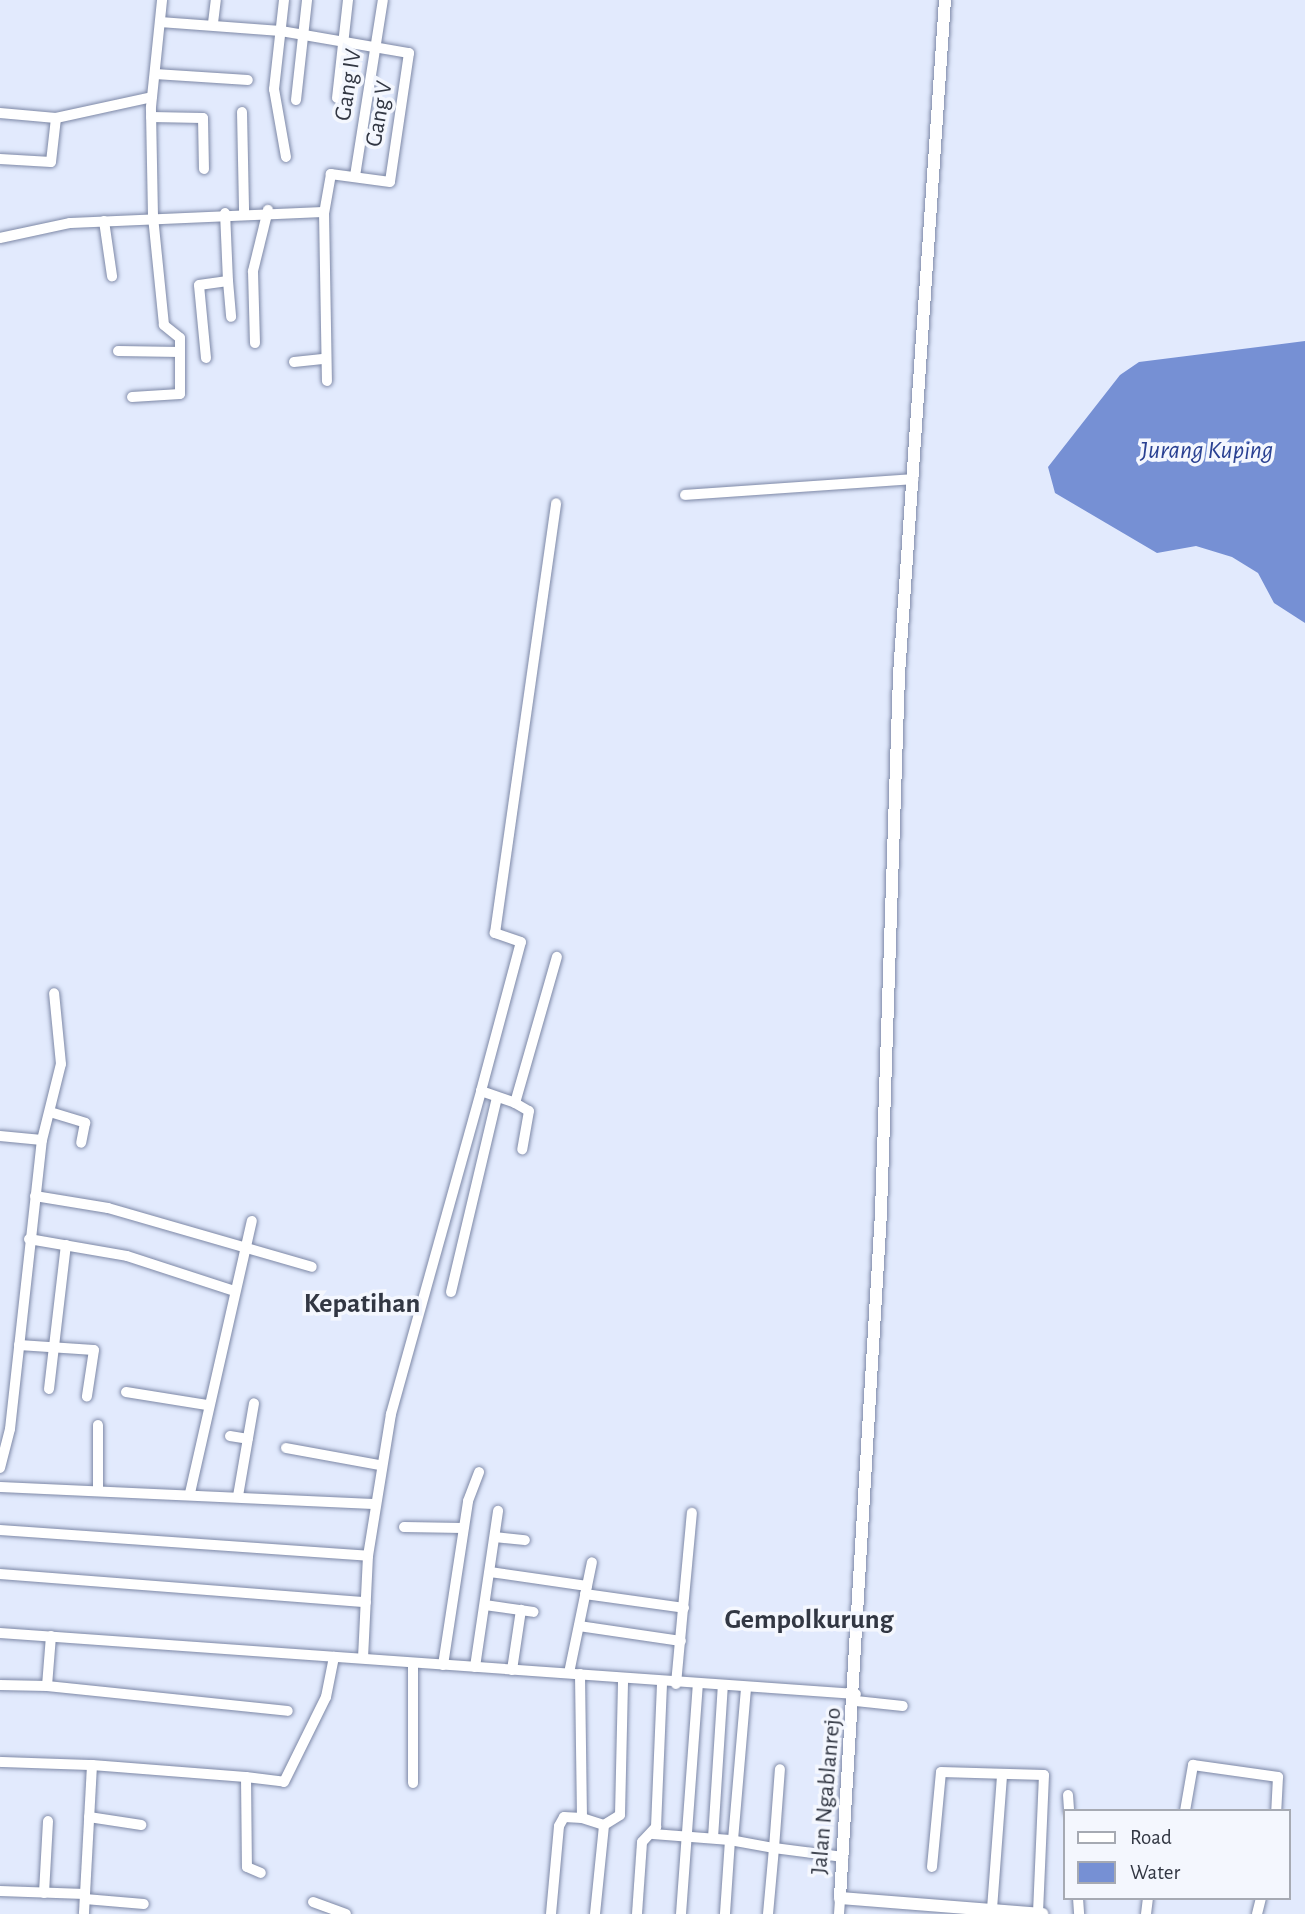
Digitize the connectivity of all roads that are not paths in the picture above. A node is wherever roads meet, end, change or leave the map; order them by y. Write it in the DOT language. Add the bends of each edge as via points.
graph roads {
  1 [pos="162,0"];
  2 [pos="216,0"];
  3 [pos="284,0"];
  4 [pos="307,0"];
  5 [pos="348,0"];
  6 [pos="383,0"];
  7 [pos="945,0"];
  8 [pos="160,22"];
  9 [pos="213,23"];
  10 [pos="281,32"];
  11 [pos="304,35"];
  12 [pos="343,40"];
  13 [pos="377,45"];
  14 [pos="155,74"];
  15 [pos="248,80"];
  16 [pos="152,96"];
  17 [pos="337,98"];
  18 [pos="296,100"];
  19 [pos="242,112"];
  20 [pos="0,113"];
  21 [pos="151,117"];
  22 [pos="56,118"];
  23 [pos="286,157"];
  24 [pos="0,159"];
  25 [pos="204,169"];
  26 [pos="355,176"];
  27 [pos="268,210"];
  28 [pos="244,211"];
  29 [pos="324,212"];
  30 [pos="225,213"];
  31 [pos="153,216"];
  32 [pos="104,221"];
  33 [pos="0,238"];
  34 [pos="112,276"];
  35 [pos="228,281"];
  36 [pos="231,317"];
  37 [pos="255,343"];
  38 [pos="118,352"];
  39 [pos="180,352"];
  40 [pos="206,358"];
  41 [pos="325,359"];
  42 [pos="294,362"];
  43 [pos="327,382"];
  44 [pos="132,397"];
  45 [pos="913,479"];
  46 [pos="685,495"];
  47 [pos="556,503"];
  48 [pos="557,957"];
  49 [pos="54,993"];
  50 [pos="481,1091"];
  51 [pos="497,1097"];
  52 [pos="515,1103"];
  53 [pos="50,1112"];
  54 [pos="0,1136"];
  55 [pos="42,1140"];
  56 [pos="81,1143"];
  57 [pos="522,1149"];
  58 [pos="35,1196"];
  59 [pos="252,1221"];
  60 [pos="29,1239"];
  61 [pos="441,1242"];
  62 [pos="66,1245"];
  63 [pos="460,1248"];
  64 [pos="245,1252"];
  65 [pos="312,1267"];
  66 [pos="234,1291"];
  67 [pos="451,1292"];
  68 [pos="54,1344"];
  69 [pos="19,1345"];
  70 [pos="49,1389"];
  71 [pos="126,1392"];
  72 [pos="87,1396"];
  73 [pos="254,1403"];
  74 [pos="207,1405"];
  75 [pos="98,1425"];
  76 [pos="230,1436"];
  77 [pos="248,1439"];
  78 [pos="286,1448"];
  79 [pos="380,1465"];
  80 [pos="0,1468"];
  81 [pos="479,1472"];
  82 [pos="0,1487"];
  83 [pos="98,1490"];
  84 [pos="190,1493"];
  85 [pos="239,1496"];
  86 [pos="374,1504"];
  87 [pos="498,1511"];
  88 [pos="692,1513"];
  89 [pos="404,1527"];
  90 [pos="463,1528"];
  91 [pos="0,1530"];
  92 [pos="495,1537"];
  93 [pos="525,1540"];
  94 [pos="368,1556"];
  95 [pos="592,1562"];
  96 [pos="490,1572"];
  97 [pos="0,1574"];
  98 [pos="586,1590"];
  99 [pos="366,1602"];
  100 [pos="485,1605"];
  101 [pos="684,1608"];
  102 [pos="521,1610"];
  103 [pos="534,1612"];
  104 [pos="579,1626"];
  105 [pos="0,1633"];
  106 [pos="51,1636"];
  107 [pos="681,1641"];
  108 [pos="334,1657"];
  109 [pos="363,1658"];
  110 [pos="413,1663"];
  111 [pos="443,1664"];
  112 [pos="475,1667"];
  113 [pos="512,1670"];
  114 [pos="569,1673"];
  115 [pos="580,1674"];
  116 [pos="624,1679"];
  117 [pos="662,1682"];
  118 [pos="676,1684"];
  119 [pos="0,1685"];
  120 [pos="698,1685"];
  121 [pos="723,1685"];
  122 [pos="47,1686"];
  123 [pos="746,1688"];
  124 [pos="856,1698"];
  125 [pos="902,1706"];
  126 [pos="288,1711"];
  127 [pos="0,1762"];
  128 [pos="92,1765"];
  129 [pos="779,1769"];
  130 [pos="1002,1775"];
  131 [pos="246,1777"];
  132 [pos="413,1783"];
  133 [pos="1068,1795"];
  134 [pos="1069,1809"];
  135 [pos="1185,1809"];
  136 [pos="1276,1809"];
  137 [pos="89,1817"];
  138 [pos="582,1818"];
  139 [pos="48,1821"];
  140 [pos="141,1825"];
  141 [pos="604,1825"];
  142 [pos="653,1833"];
  143 [pos="689,1836"];
  144 [pos="713,1838"];
  145 [pos="732,1840"];
  146 [pos="774,1848"];
  147 [pos="843,1857"];
  148 [pos="932,1867"];
  149 [pos="261,1873"];
  150 [pos="0,1891"];
  151 [pos="44,1892"];
  152 [pos="85,1896"];
  153 [pos="839,1898"];
  154 [pos="313,1902"];
  155 [pos="144,1904"];
  156 [pos="992,1909"];
  157 [pos="84,1914"];
  158 [pos="346,1914"];
  159 [pos="551,1914"];
  160 [pos="595,1914"];
  161 [pos="637,1914"];
  162 [pos="681,1914"];
  163 [pos="725,1914"];
  164 [pos="768,1914"];
  165 [pos="838,1914"];
  166 [pos="1040,1914"];
  1 -- 8 [label="street"];
  2 -- 9 [label="street"];
  3 -- 10 [label="street"];
  4 -- 11 [label="street"];
  5 -- 12 [label="street"];
  6 -- 13 [label="street, Gang IV"];
  7 -- 45 [label="street, Jalan Ngablanrejo"];
  8 -- 9 [label="street"];
  8 -- 14 [label="street"];
  9 -- 10 [label="street"];
  10 -- 11 [label="street"];
  10 -- 23 [label="street" via="274,89"];
  11 -- 12 [label="street"];
  11 -- 18 [label="street"];
  12 -- 13 [label="street"];
  12 -- 17 [label="street"];
  13 -- 26 [label="street, Gang IV"];
  13 -- 26 [label="street, Gang V" via="409,53 390,182"];
  14 -- 15 [label="street"];
  14 -- 16 [label="street"];
  16 -- 21 [label="street"];
  16 -- 22 [label="street"];
  19 -- 28 [label="street"];
  20 -- 22 [label="street"];
  21 -- 25 [label="street" via="202,118"];
  21 -- 31 [label="street"];
  22 -- 24 [label="street" via="51,162"];
  26 -- 29 [label="street" via="329,176"];
  27 -- 28 [label="street"];
  27 -- 29 [label="street"];
  27 -- 37 [label="street" via="253,271"];
  28 -- 30 [label="street"];
  29 -- 41 [label="street"];
  30 -- 31 [label="street"];
  30 -- 35 [label="street"];
  31 -- 32 [label="street"];
  31 -- 39 [label="street" via="163,325 178,333"];
  32 -- 33 [label="street"];
  32 -- 34 [label="street"];
  35 -- 36 [label="street"];
  35 -- 40 [label="street" via="199,285"];
  38 -- 39 [label="street"];
  39 -- 44 [label="street" via="180,395"];
  41 -- 42 [label="street"];
  41 -- 43 [label="street"];
  45 -- 46 [label="street"];
  45 -- 124 [label="street, Jalan Ngablanrejo" via="897,715"];
  47 -- 50 [label="street" via="495,933 520,942"];
  48 -- 52 [label="street"];
  49 -- 53 [label="street" via="62,1057"];
  50 -- 51 [label="street"];
  50 -- 61 [label="street"];
  51 -- 52 [label="street"];
  51 -- 63 [label="street"];
  52 -- 57 [label="street" via="529,1111"];
  53 -- 55 [label="street"];
  53 -- 56 [label="street" via="85,1123"];
  54 -- 55 [label="street"];
  55 -- 58 [label="street"];
  58 -- 60 [label="street"];
  58 -- 64 [label="street" via="128,1213"];
  59 -- 64 [label="street"];
  60 -- 62 [label="street"];
  60 -- 69 [label="street"];
  61 -- 63 [label="street"];
  61 -- 79 [label="street"];
  62 -- 66 [label="street" via="127,1256"];
  62 -- 68 [label="street"];
  63 -- 67 [label="street"];
  64 -- 65 [label="street"];
  64 -- 66 [label="street"];
  66 -- 74 [label="street"];
  68 -- 69 [label="street"];
  68 -- 70 [label="street"];
  68 -- 72 [label="street" via="96,1352"];
  69 -- 80 [label="street"];
  71 -- 74 [label="street"];
  73 -- 77 [label="street"];
  74 -- 84 [label="street"];
  75 -- 83 [label="street"];
  76 -- 77 [label="street"];
  77 -- 85 [label="street"];
  78 -- 79 [label="street"];
  79 -- 86 [label="street"];
  81 -- 90 [label="street"];
  82 -- 83 [label="street"];
  83 -- 84 [label="street"];
  84 -- 85 [label="street"];
  85 -- 86 [label="street"];
  86 -- 94 [label="street"];
  87 -- 92 [label="street"];
  88 -- 101 [label="street"];
  89 -- 90 [label="street"];
  90 -- 111 [label="street"];
  91 -- 94 [label="street"];
  92 -- 93 [label="street"];
  92 -- 96 [label="street"];
  94 -- 99 [label="street"];
  95 -- 98 [label="street"];
  96 -- 98 [label="street"];
  96 -- 100 [label="street"];
  97 -- 99 [label="street"];
  98 -- 101 [label="street"];
  98 -- 104 [label="street"];
  99 -- 109 [label="street"];
  100 -- 102 [label="street"];
  100 -- 112 [label="street"];
  101 -- 107 [label="street"];
  102 -- 103 [label="street"];
  102 -- 113 [label="street"];
  104 -- 107 [label="street"];
  104 -- 114 [label="street"];
  105 -- 106 [label="street"];
  106 -- 108 [label="street"];
  106 -- 122 [label="street"];
  107 -- 118 [label="street"];
  108 -- 109 [label="street"];
  108 -- 131 [label="street" via="326,1697 284,1782"];
  109 -- 110 [label="street"];
  110 -- 111 [label="street"];
  110 -- 132 [label="street"];
  111 -- 112 [label="street"];
  112 -- 113 [label="street"];
  113 -- 114 [label="street"];
  114 -- 115 [label="street"];
  115 -- 116 [label="street"];
  115 -- 138 [label="street"];
  116 -- 117 [label="street"];
  116 -- 141 [label="street" via="620,1815"];
  117 -- 118 [label="street"];
  117 -- 142 [label="street"];
  118 -- 120 [label="street"];
  119 -- 122 [label="street"];
  120 -- 121 [label="street"];
  120 -- 143 [label="street"];
  121 -- 123 [label="street"];
  121 -- 144 [label="street"];
  122 -- 126 [label="street"];
  123 -- 124 [label="street"];
  123 -- 145 [label="street"];
  124 -- 125 [label="street"];
  124 -- 147 [label="street, Jalan Ngablanrejo"];
  127 -- 128 [label="street"];
  128 -- 131 [label="street"];
  128 -- 137 [label="street"];
  129 -- 146 [label="street"];
  130 -- 148 [label="street" via="941,1772"];
  130 -- 156 [label="street"];
  130 -- 166 [label="street" via="1046,1777"];
  131 -- 149 [label="street" via="247,1867"];
  133 -- 134 [label="street"];
  135 -- 136 [label="street" via="1193,1765 1278,1777"];
  137 -- 140 [label="street"];
  137 -- 152 [label="street"];
  138 -- 141 [label="street"];
  138 -- 159 [label="street" via="564,1817 559,1826"];
  139 -- 151 [label="street"];
  141 -- 160 [label="street"];
  142 -- 143 [label="street"];
  142 -- 161 [label="street" via="642,1842"];
  143 -- 144 [label="street"];
  143 -- 162 [label="street"];
  144 -- 145 [label="street"];
  145 -- 146 [label="street"];
  145 -- 163 [label="street"];
  146 -- 147 [label="street"];
  146 -- 164 [label="street"];
  147 -- 153 [label="street, Jalan Ngablanrejo"];
  150 -- 151 [label="street"];
  151 -- 152 [label="street"];
  152 -- 155 [label="street"];
  152 -- 157 [label="street"];
  153 -- 156 [label="street, Jalan Ngablanrejo"];
  153 -- 165 [label="street"];
  154 -- 158 [label="street"];
  156 -- 166 [label="street, Jalan Ngablanrejo"];
}
